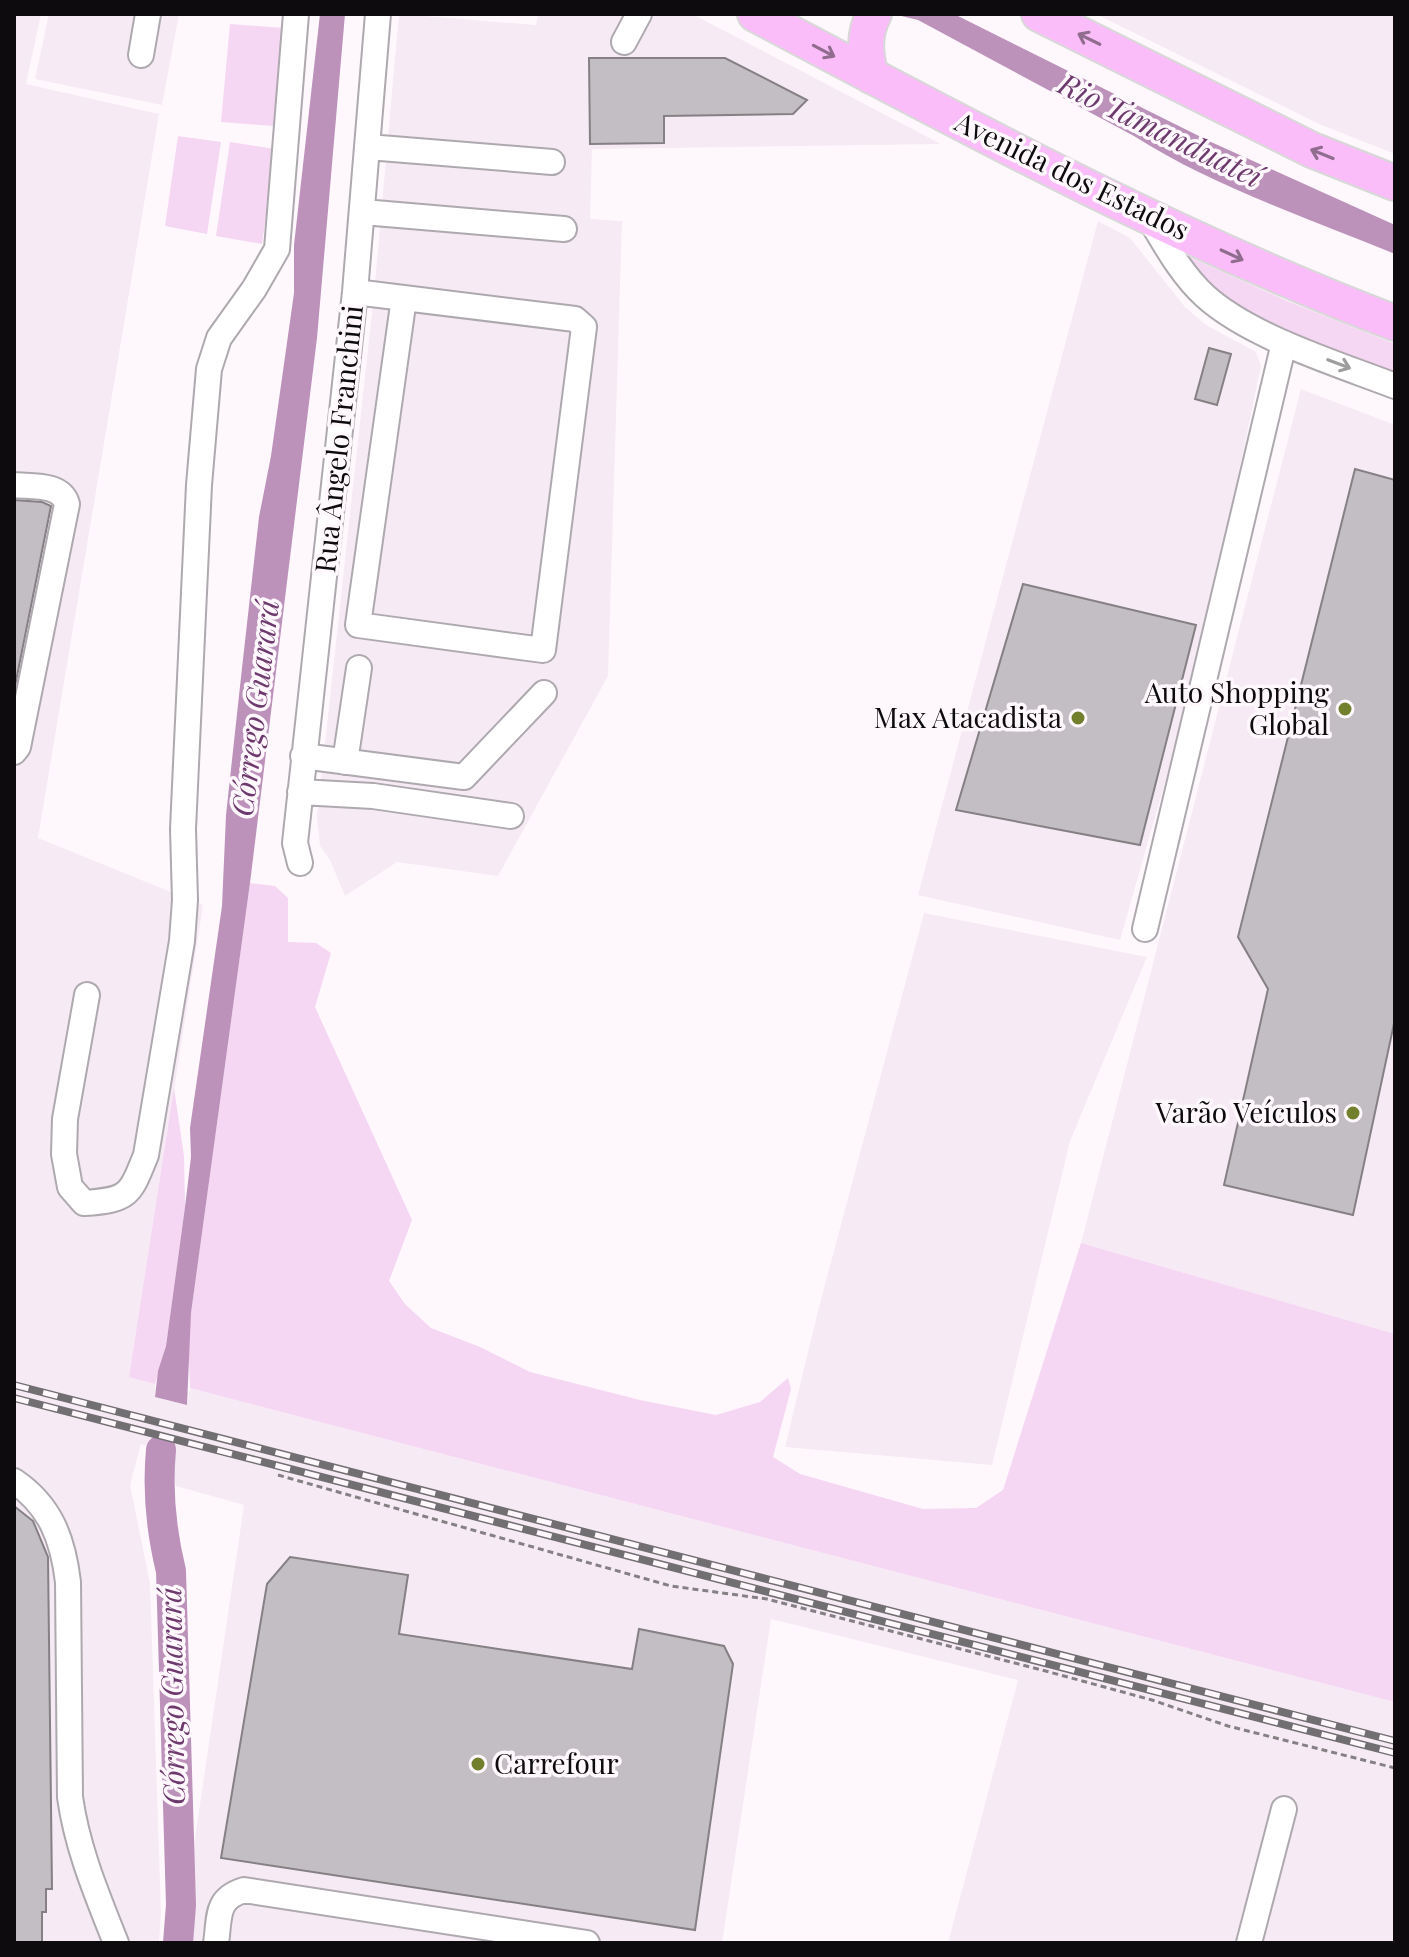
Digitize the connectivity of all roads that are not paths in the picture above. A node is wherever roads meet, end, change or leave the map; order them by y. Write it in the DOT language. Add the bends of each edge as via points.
graph roads {
  1 [pos="148,14"];
  2 [pos="296,14"];
  3 [pos="378,14"];
  4 [pos="639,14"];
  5 [pos="746,14"];
  6 [pos="756,14"];
  7 [pos="1039,14"];
  8 [pos="871,20"];
  9 [pos="624,42"];
  10 [pos="141,55"];
  11 [pos="871,76"];
  12 [pos="368,147"];
  13 [pos="552,162"];
  14 [pos="1395,183"];
  15 [pos="363,212"];
  16 [pos="1148,215"];
  17 [pos="564,229"];
  18 [pos="355,292"];
  19 [pos="404,298"];
  20 [pos="1395,323"];
  21 [pos="1284,343"];
  22 [pos="1395,386"];
  23 [pos="14,485"];
  24 [pos="359,668"];
  25 [pos="544,693"];
  26 [pos="14,752"];
  27 [pos="303,756"];
  28 [pos="345,762"];
  29 [pos="300,792"];
  30 [pos="511,816"];
  31 [pos="300,863"];
  32 [pos="1145,929"];
  33 [pos="87,995"];
  34 [pos="14,1481"];
  35 [pos="1284,1809"];
  36 [pos="116,1943"];
  37 [pos="216,1943"];
  38 [pos="587,1943"];
  39 [pos="1249,1943"];
  1 -- 10 [label="street"];
  2 -- 33 [label="street" via="277,249 219,338 209,369 199,485 182,941 146,1155 133,1188 114,1201 84,1203 70,1187 64,1154 65,1119"];
  3 -- 12 [label="street, Rua Ângelo Franchini"];
  4 -- 9 [label="street"];
  5 -- 6 [label="street"];
  6 -- 11 [label="highway, Avenida dos Estados, one-way"];
  14 -- 7 [label="highway, one-way" via="1312,150"];
  8 -- 11 [label="highway" via="866,57"];
  11 -- 16 [label="highway, Avenida dos Estados"];
  12 -- 13 [label="street"];
  12 -- 15 [label="street, Rua Ângelo Franchini"];
  15 -- 17 [label="street"];
  15 -- 18 [label="street, Rua Ângelo Franchini"];
  16 -- 20 [label="highway, Avenida dos Estados, one-way" via="1259,268"];
  16 -- 21 [label="street" via="1181,270 1205,296"];
  18 -- 19 [label="street"];
  18 -- 27 [label="street, Rua Ângelo Franchini"];
  19 -- 19 [label="street" via="575,319 584,327 543,650 358,625"];
  21 -- 22 [label="street, one-way"];
  21 -- 32 [label="street"];
  23 -- 26 [label="street" via="56,490 67,504"];
  24 -- 28 [label="street"];
  25 -- 28 [label="street" via="464,777"];
  27 -- 28 [label="street"];
  27 -- 29 [label="street, Rua Ângelo Franchini"];
  29 -- 30 [label="street" via="373,796"];
  29 -- 31 [label="street, Rua Ângelo Franchini" via="295,843"];
  34 -- 36 [label="street" via="52,1520 64,1550 70,1797 84,1861"];
  35 -- 39 [label="street"];
  37 -- 38 [label="street" via="225,1899 244,1890"];
}
